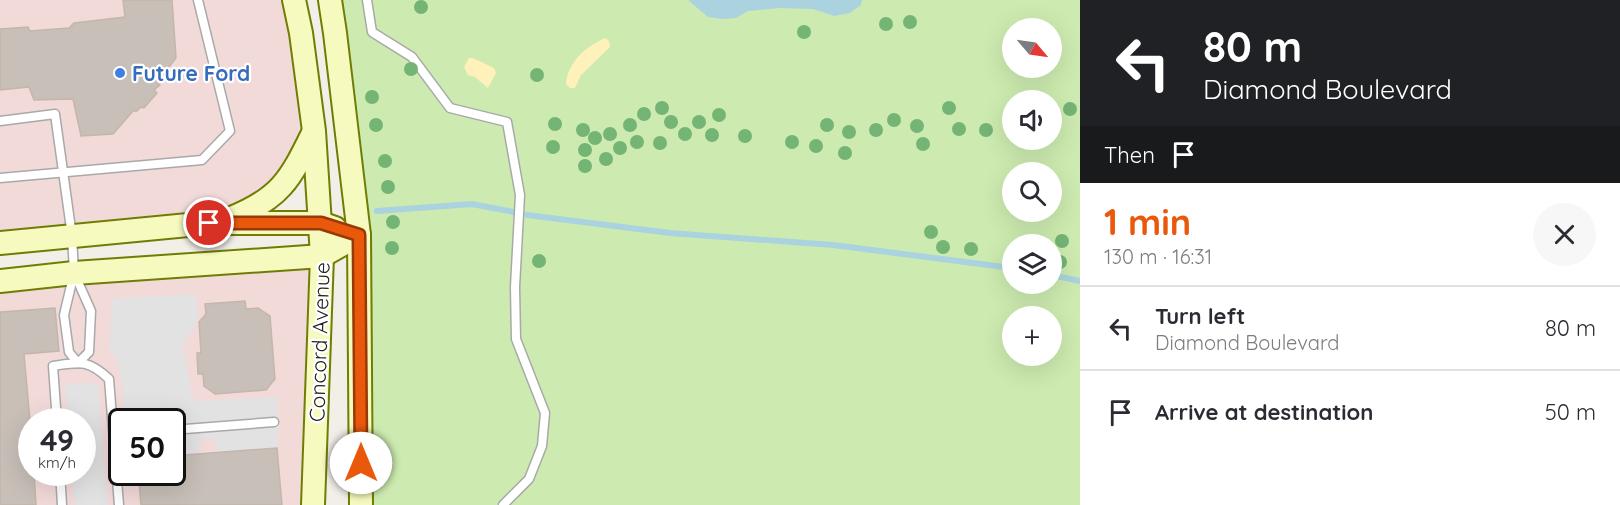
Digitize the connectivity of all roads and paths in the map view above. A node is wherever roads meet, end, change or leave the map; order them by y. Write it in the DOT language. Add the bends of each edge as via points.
graph roads {
  1 [pos="198,0"];
  2 [pos="294,0"];
  3 [pos="330,0"];
  4 [pos="366,0"];
  5 [pos="0,121"];
  6 [pos="314,131"];
  7 [pos="63,172"];
  8 [pos="0,178"];
  9 [pos="321,223"];
  10 [pos="218,224"];
  11 [pos="359,235"];
  12 [pos="72,236"];
  13 [pos="0,243"];
  14 [pos="322,256"];
  15 [pos="74,273"];
  16 [pos="0,281"];
  17 [pos="78,363"];
  18 [pos="56,408"];
  19 [pos="113,408"];
  20 [pos="274,422"];
  21 [pos="186,429"];
  22 [pos="61,486"];
  23 [pos="118,486"];
  24 [pos="62,505"];
  25 [pos="118,505"];
  26 [pos="313,505"];
  27 [pos="361,505"];
  28 [pos="503,505"];
  1 -- 7 [label="lane" via="230,130 202,160"];
  2 -- 6 [label="main road, Concord Avenue"];
  3 -- 11 [label="main road, Concord Avenue"];
  4 -- 28 [label="lane" via="372,32 412,57 450,108 507,122 520,195 516,339 544,413 542,446 529,479"];
  5 -- 7 [label="lane" via="55,114"];
  6 -- 9 [label="main road, Concord Avenue"];
  6 -- 10 [label="main road" via="296,168 272,197"];
  7 -- 8 [label="lane"];
  7 -- 12 [label="lane"];
  9 -- 10 [label="main road"];
  9 -- 11 [label="main road"];
  9 -- 14 [label="main road, Concord Avenue"];
  10 -- 12 [label="main road"];
  11 -- 14 [label="main road"];
  11 -- 27 [label="main road, Concord Avenue"];
  12 -- 13 [label="main road"];
  12 -- 15 [label="lane"];
  14 -- 15 [label="main road"];
  14 -- 26 [label="main road, Concord Avenue"];
  15 -- 16 [label="main road"];
  15 -- 17 [label="lane" via="64,315 69,352"];
  15 -- 17 [label="lane" via="91,311 89,351"];
  17 -- 18 [label="lane" via="53,366"];
  17 -- 19 [label="lane" via="96,366 109,379"];
  20 -- 21 [label="lane"];
  22 -- 24 [label="lane"];
  23 -- 25 [label="lane"];
}
